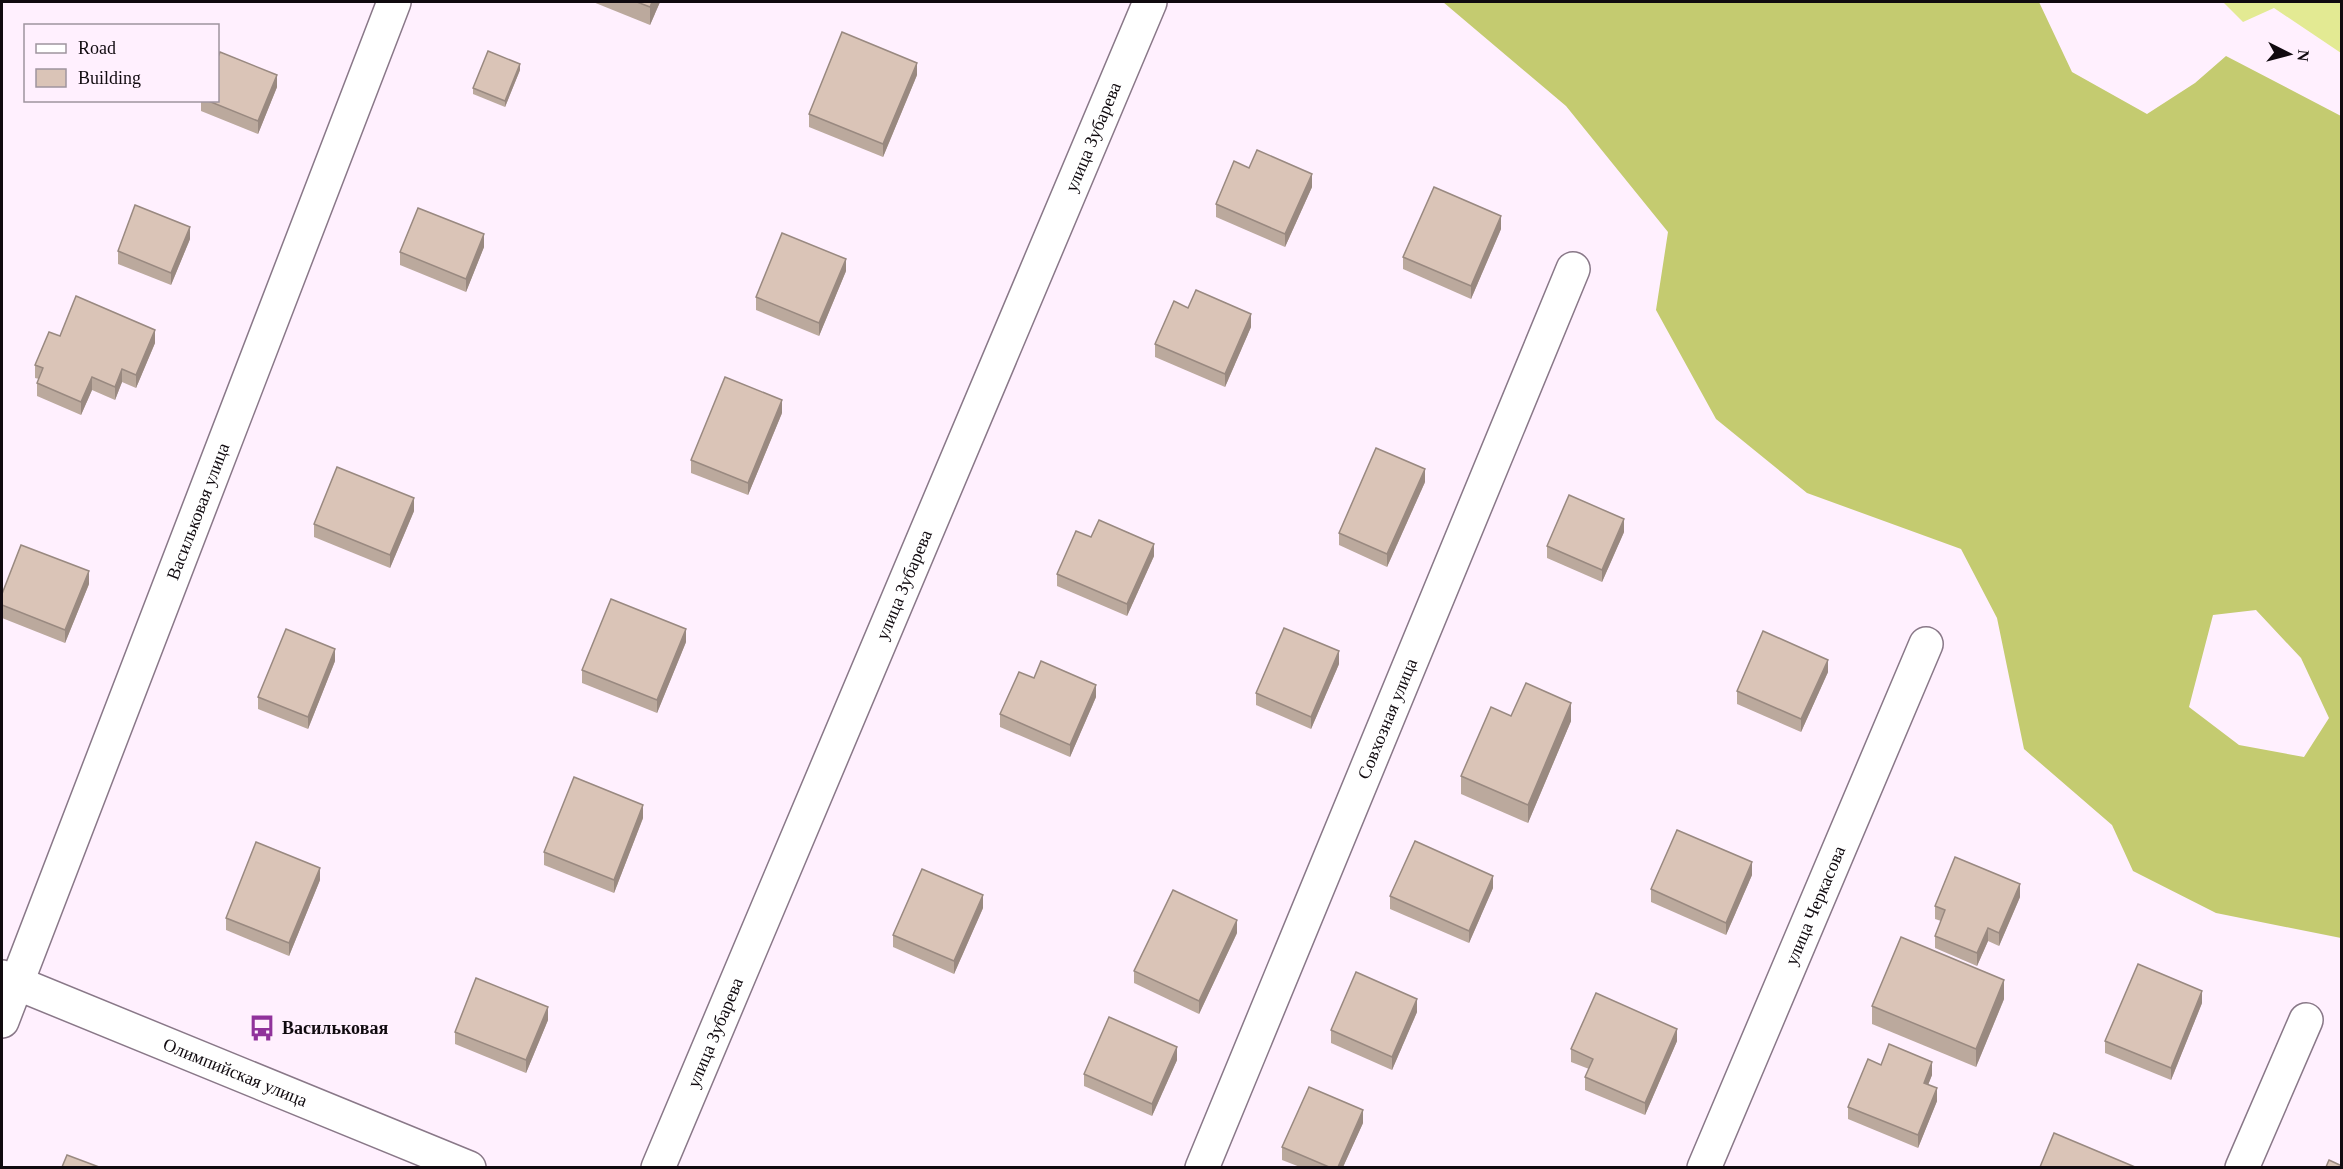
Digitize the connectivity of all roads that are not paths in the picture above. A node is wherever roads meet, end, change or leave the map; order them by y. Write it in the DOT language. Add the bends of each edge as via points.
graph roads {
  1 [pos="394,2"];
  2 [pos="1149,2"];
  3 [pos="1573,269"];
  4 [pos="1926,644"];
  5 [pos="9,980"];
  6 [pos="2306,1020"];
  7 [pos="2,1021"];
  8 [pos="469,1167"];
  9 [pos="658,1167"];
  10 [pos="1202,1167"];
  11 [pos="1704,1167"];
  12 [pos="2242,1167"];
  1 -- 5 [label="street, Васильковая улица"];
  2 -- 9 [label="street, улица Зубарева"];
  3 -- 10 [label="street, Совхозная улица"];
  4 -- 11 [label="street, улица Черкасова"];
  5 -- 7 [label="street, Васильковая улица"];
  5 -- 8 [label="street, Олимпийская улица"];
  6 -- 12 [label="street"];
}
